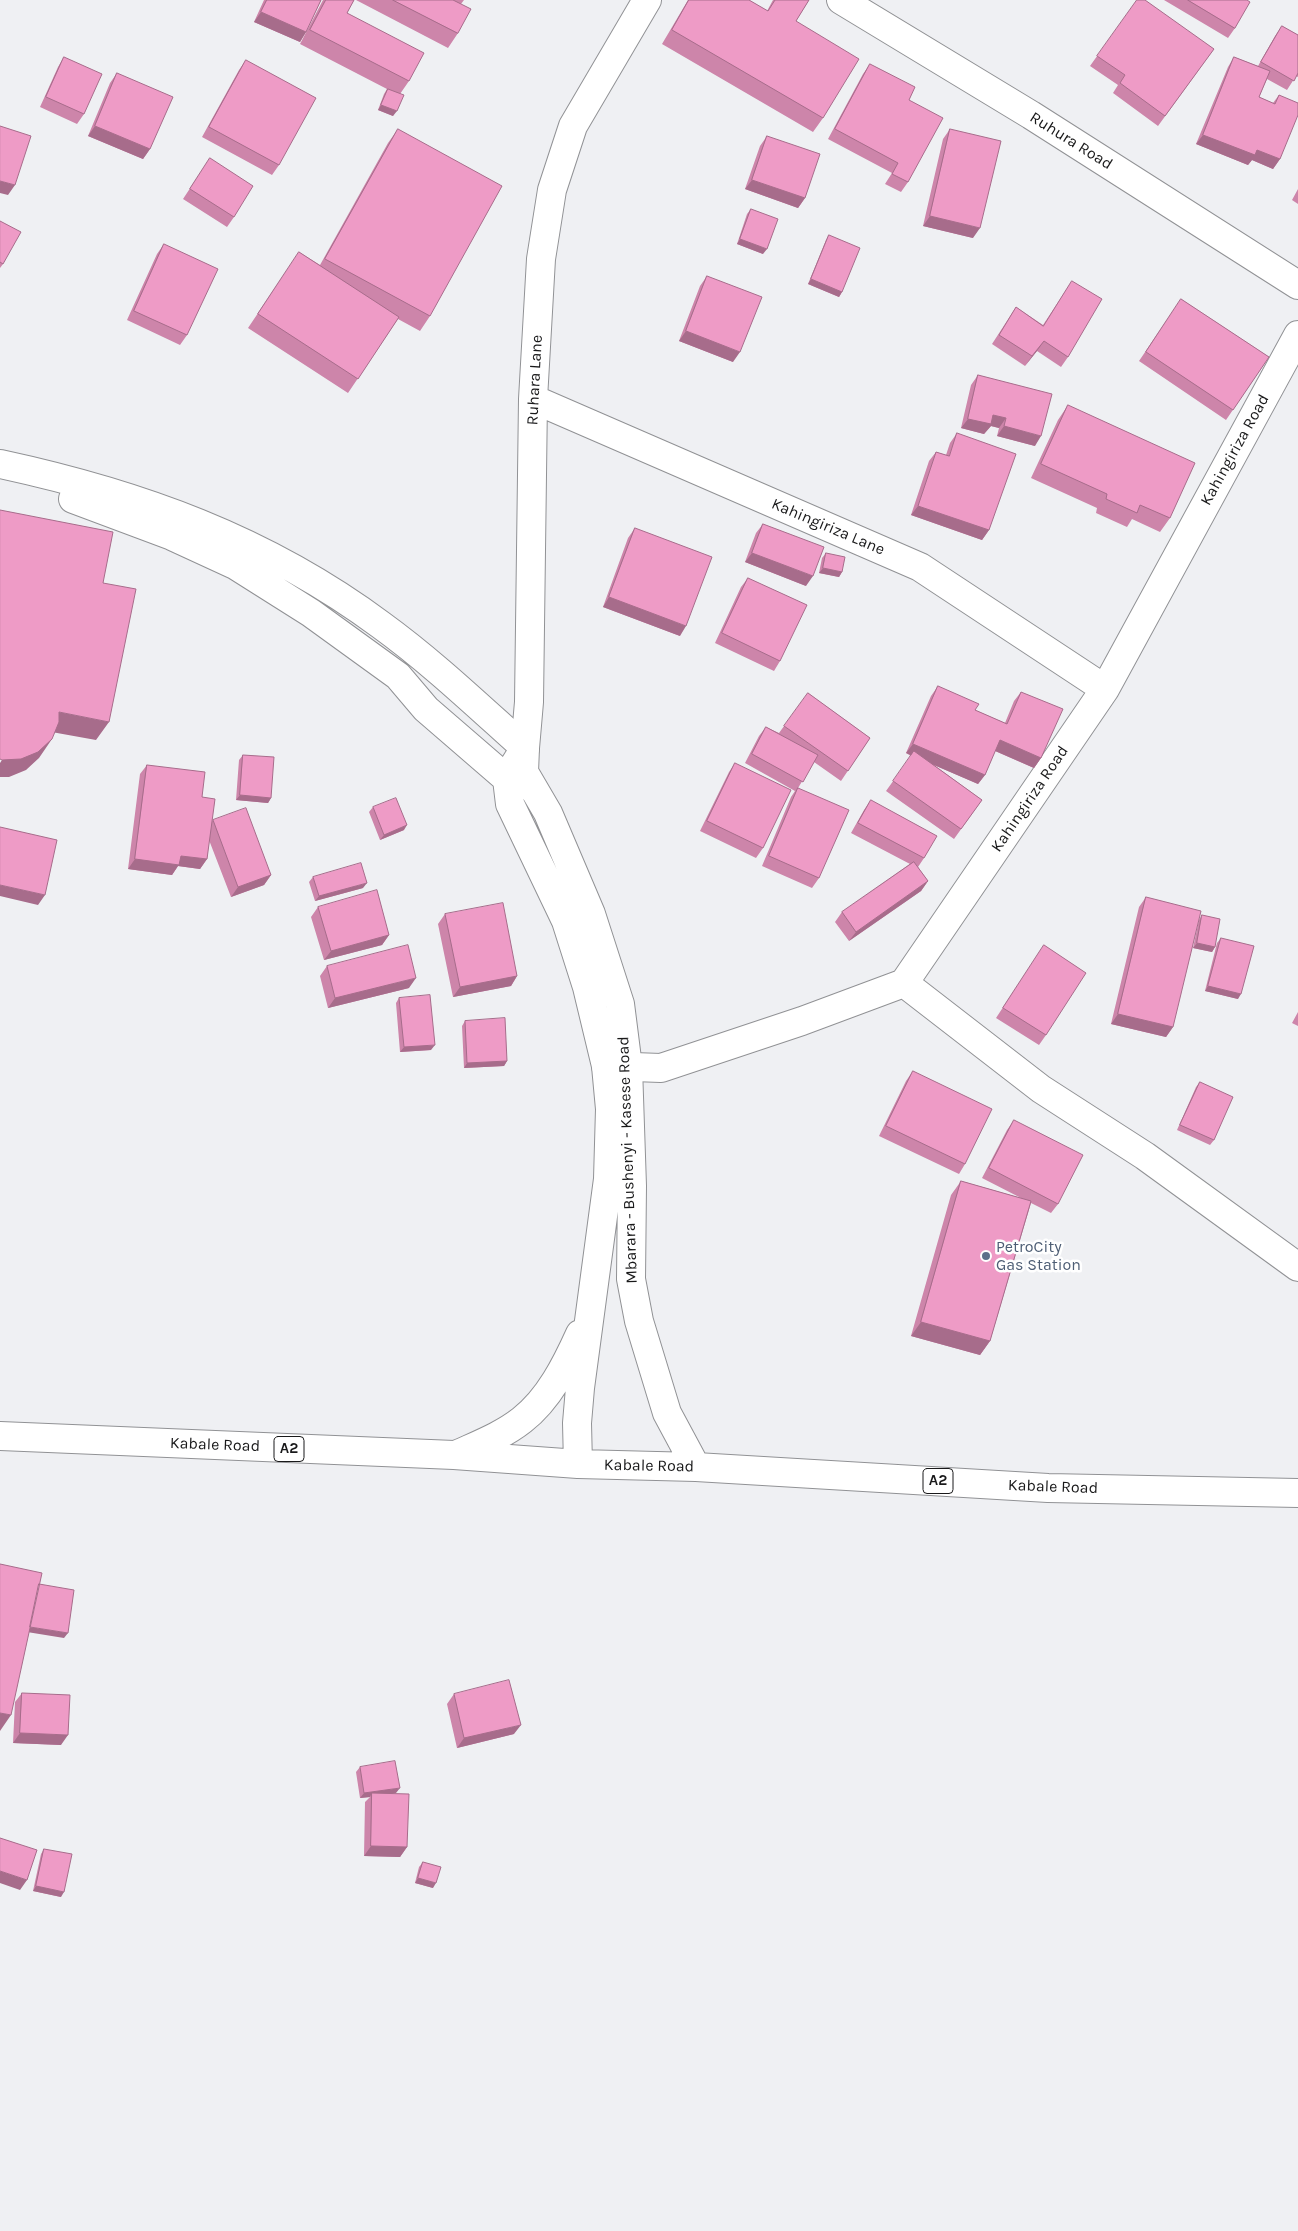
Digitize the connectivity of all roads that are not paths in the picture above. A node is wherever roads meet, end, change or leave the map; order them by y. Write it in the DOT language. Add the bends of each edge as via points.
graph roads {
  1 [pos="647,0"];
  2 [pos="841,0"];
  3 [pos="1298,285"];
  4 [pos="1298,335"];
  5 [pos="533,399"];
  6 [pos="0,464"];
  7 [pos="0,474"];
  8 [pos="1105,689"];
  9 [pos="525,748"];
  10 [pos="507,779"];
  11 [pos="904,983"];
  12 [pos="617,1066"];
  13 [pos="1298,1267"];
  14 [pos="591,1308"];
  15 [pos="0,1436"];
  16 [pos="454,1456"];
  17 [pos="578,1464"];
  18 [pos="696,1467"];
  19 [pos="1298,1493"];
  1 -- 5 [label="main road, Ruhara Lane" via="573,126 552,190 541,260"];
  2 -- 3 [label="main road, Ruhura Road" via="1031,115"];
  4 -- 8 [label="main road, Kahingiriza Road"];
  5 -- 8 [label="main road, Kahingiriza Lane" via="920,567"];
  5 -- 9 [label="main road, Ruhara Lane" via="529,702"];
  6 -- 9 [label="main road" via="136,499 218,530 301,572 380,624"];
  7 -- 10 [label="main road" via="110,511 235,565 311,613 398,676 426,709"];
  8 -- 11 [label="main road, Kahingiriza Road"];
  9 -- 10 [label="main road, Ruhara Lane"];
  9 -- 12 [label="main road, Mbarara - Bushenyi - Kasese Road" via="524,772 548,813 584,896 620,1004"];
  10 -- 12 [label="main road, Mbarara - Bushenyi - Kasese Road" via="510,804 566,921"];
  11 -- 12 [label="main road" via="661,1068"];
  11 -- 13 [label="main road" via="1041,1089 1145,1156"];
  12 -- 14 [label="main road, Mbarara - Bushenyi - Kasese Road" via="610,1109 608,1179"];
  12 -- 18 [label="main road, Mbarara - Bushenyi - Kasese Road" via="632,1186 631,1280 639,1321 667,1413"];
  14 -- 16 [label="main road" via="571,1354 538,1405 523,1420 497,1436"];
  14 -- 17 [label="main road, Mbarara - Bushenyi - Kasese Road" via="577,1422"];
  15 -- 16 [label="main road, Kabale Road / A2"];
  16 -- 17 [label="main road, Kabale Road / A2"];
  17 -- 18 [label="main road, Kabale Road / A2"];
  18 -- 19 [label="main road, Kabale Road / A2" via="1048,1488"];
}
